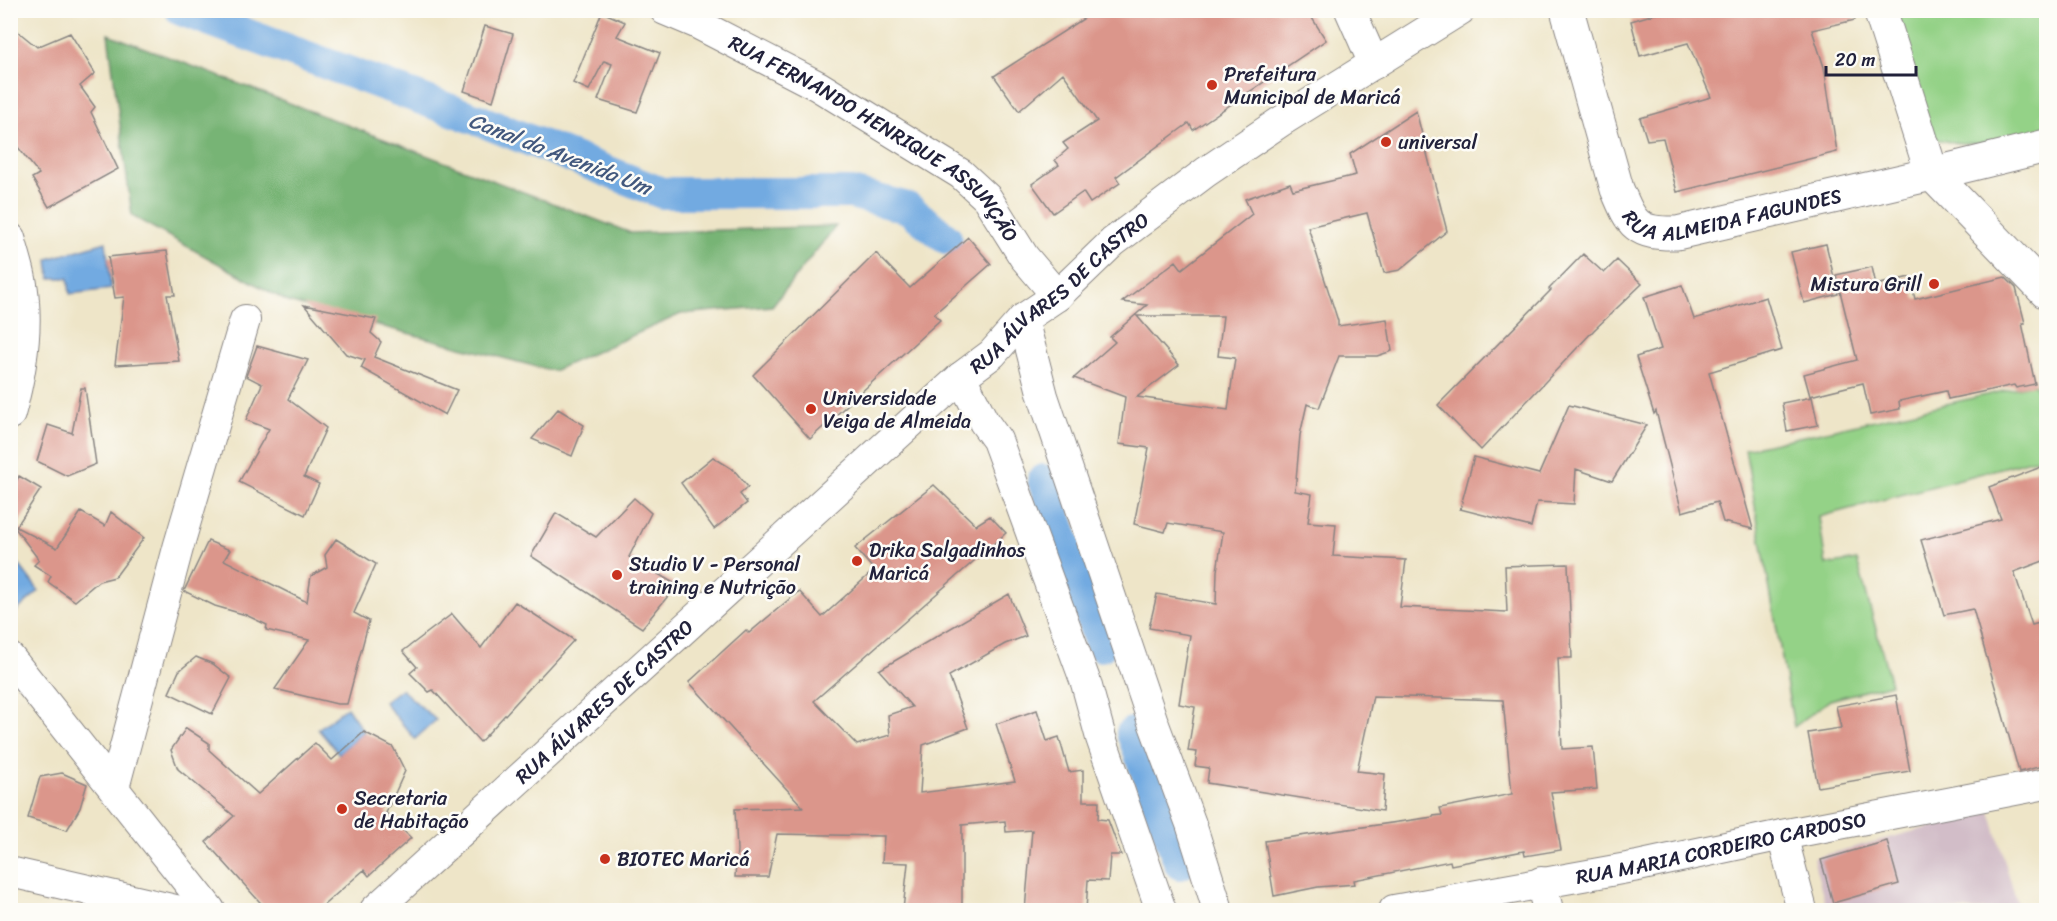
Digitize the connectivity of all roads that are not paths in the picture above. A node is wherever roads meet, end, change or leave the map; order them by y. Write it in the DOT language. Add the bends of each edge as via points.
graph roads {
  1 [pos="665,10"];
  2 [pos="1350,10"];
  3 [pos="1460,10"];
  4 [pos="1568,10"];
  5 [pos="1880,10"];
  6 [pos="698,17"];
  7 [pos="1374,64"];
  8 [pos="2046,146"];
  9 [pos="1932,174"];
  10 [pos="10,238"];
  11 [pos="2046,292"];
  12 [pos="1057,296"];
  13 [pos="1023,319"];
  14 [pos="245,320"];
  15 [pos="961,377"];
  16 [pos="10,414"];
  17 [pos="10,658"];
  18 [pos="2046,784"];
  19 [pos="114,788"];
  20 [pos="1782,835"];
  21 [pos="178,869"];
  22 [pos="10,872"];
  23 [pos="1545,896"];
  24 [pos="162,907"];
  25 [pos="210,910"];
  26 [pos="375,910"];
  27 [pos="1161,910"];
  28 [pos="1218,910"];
  29 [pos="1394,910"];
  30 [pos="1802,910"];
  1 -- 6 [label="street, RUA FERNANDO HENRIQUE ASSUNÇÃO"];
  2 -- 7 [label="street"];
  3 -- 7 [label="street, RUA ÁLVARES DE CASTRO"];
  4 -- 9 [label="main road, RUA ALMEIDA FAGUNDES" via="1617,189 1627,213 1643,230 1677,233"];
  5 -- 9 [label="main road"];
  6 -- 12 [label="street, RUA FERNANDO HENRIQUE ASSUNÇÃO" via="961,174 987,198 1024,257"];
  7 -- 12 [label="street, RUA ÁLVARES DE CASTRO" via="1206,172 1113,242"];
  8 -- 9 [label="main road, RUA ALMEIDA FAGUNDES"];
  9 -- 11 [label="main road"];
  10 -- 16 [label="street" via="24,302 24,337"];
  12 -- 13 [label="street, RUA ÁLVARES DE CASTRO"];
  13 -- 15 [label="street, RUA ÁLVARES DE CASTRO" via="992,354"];
  13 -- 28 [label="street" via="1043,396"];
  14 -- 19 [label="street" via="178,548"];
  15 -- 26 [label="street, RUA ÁLVARES DE CASTRO"];
  15 -- 27 [label="street" via="997,440 1086,683 1101,738"];
  17 -- 19 [label="street"];
  18 -- 20 [label="street, RUA MARIA CORDEIRO CARDOSO"];
  19 -- 21 [label="street"];
  20 -- 23 [label="street, RUA MARIA CORDEIRO CARDOSO" via="1638,866"];
  20 -- 30 [label="street"];
  21 -- 24 [label="street"];
  21 -- 25 [label="street"];
  22 -- 24 [label="street"];
  23 -- 29 [label="street, RUA MARIA CORDEIRO CARDOSO"];
}
